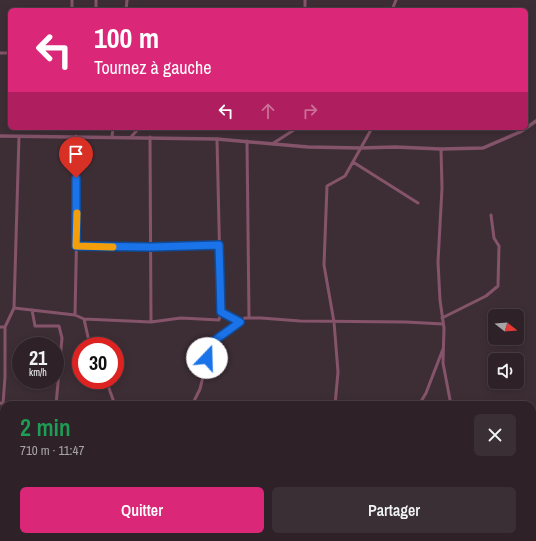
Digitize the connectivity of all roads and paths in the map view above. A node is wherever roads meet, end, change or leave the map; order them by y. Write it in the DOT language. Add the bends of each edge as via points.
graph roads {
  1 [pos="112,130"];
  2 [pos="137,130"];
  3 [pos="294,130"];
  4 [pos="371,130"];
  5 [pos="523,130"];
  6 [pos="0,136"];
  7 [pos="19,136"];
  8 [pos="76,136"];
  9 [pos="112,137"];
  10 [pos="131,137"];
  11 [pos="150,137"];
  12 [pos="217,139"];
  13 [pos="247,141"];
  14 [pos="272,144"];
  15 [pos="360,148"];
  16 [pos="441,150"];
  17 [pos="353,162"];
  18 [pos="418,203"];
  19 [pos="491,215"];
  20 [pos="219,245"];
  21 [pos="76,246"];
  22 [pos="151,247"];
  23 [pos="14,308"];
  24 [pos="32,310"];
  25 [pos="221,312"];
  26 [pos="75,315"];
  27 [pos="249,318"];
  28 [pos="442,318"];
  29 [pos="84,319"];
  30 [pos="151,322"];
  31 [pos="240,322"];
  32 [pos="334,322"];
  33 [pos="443,324"];
  34 [pos="0,327"];
  35 [pos="5,327"];
  36 [pos="88,337"];
  37 [pos="444,345"];
  38 [pos="109,389"];
  39 [pos="2,401"];
  40 [pos="56,401"];
  41 [pos="114,401"];
  42 [pos="194,401"];
  43 [pos="335,401"];
  44 [pos="421,401"];
  45 [pos="450,401"];
  1 -- 9 [label="street"];
  2 -- 10 [label="street"];
  3 -- 14 [label="street"];
  4 -- 15 [label="street"];
  5 -- 16 [label="street" via="483,148"];
  6 -- 7 [label="street"];
  7 -- 8 [label="street"];
  7 -- 23 [label="street"];
  8 -- 9 [label="street"];
  8 -- 21 [label="street"];
  9 -- 10 [label="street"];
  10 -- 11 [label="street"];
  11 -- 12 [label="street"];
  11 -- 22 [label="street"];
  12 -- 13 [label="street"];
  12 -- 20 [label="street"];
  13 -- 14 [label="street"];
  13 -- 27 [label="street"];
  14 -- 15 [label="street"];
  15 -- 16 [label="street" via="395,146"];
  15 -- 17 [label="street"];
  16 -- 28 [label="street" via="442,201 438,262"];
  17 -- 18 [label="street"];
  17 -- 32 [label="street" via="345,176 327,186 324,265"];
  19 -- 28 [label="street" via="494,238 499,246 498,286 486,296"];
  20 -- 22 [label="street"];
  20 -- 25 [label="street"];
  21 -- 22 [label="street"];
  21 -- 26 [label="street"];
  22 -- 30 [label="street"];
  23 -- 24 [label="street"];
  23 -- 35 [label="street"];
  24 -- 26 [label="street"];
  24 -- 40 [label="street" via="35,326 59,326 62,338"];
  25 -- 30 [label="street" via="219,320 181,318"];
  25 -- 31 [label="street"];
  26 -- 29 [label="street"];
  27 -- 31 [label="street" via="244,318"];
  27 -- 32 [label="street"];
  28 -- 33 [label="street"];
  29 -- 30 [label="street"];
  29 -- 36 [label="street"];
  31 -- 42 [label="street" via="211,343 200,389"];
  32 -- 33 [label="street"];
  32 -- 43 [label="street" via="338,372"];
  33 -- 37 [label="street"];
  34 -- 35 [label="street"];
  35 -- 39 [label="street"];
  37 -- 44 [label="street"];
  37 -- 45 [label="street" via="443,363"];
  38 -- 41 [label="street"];
}
